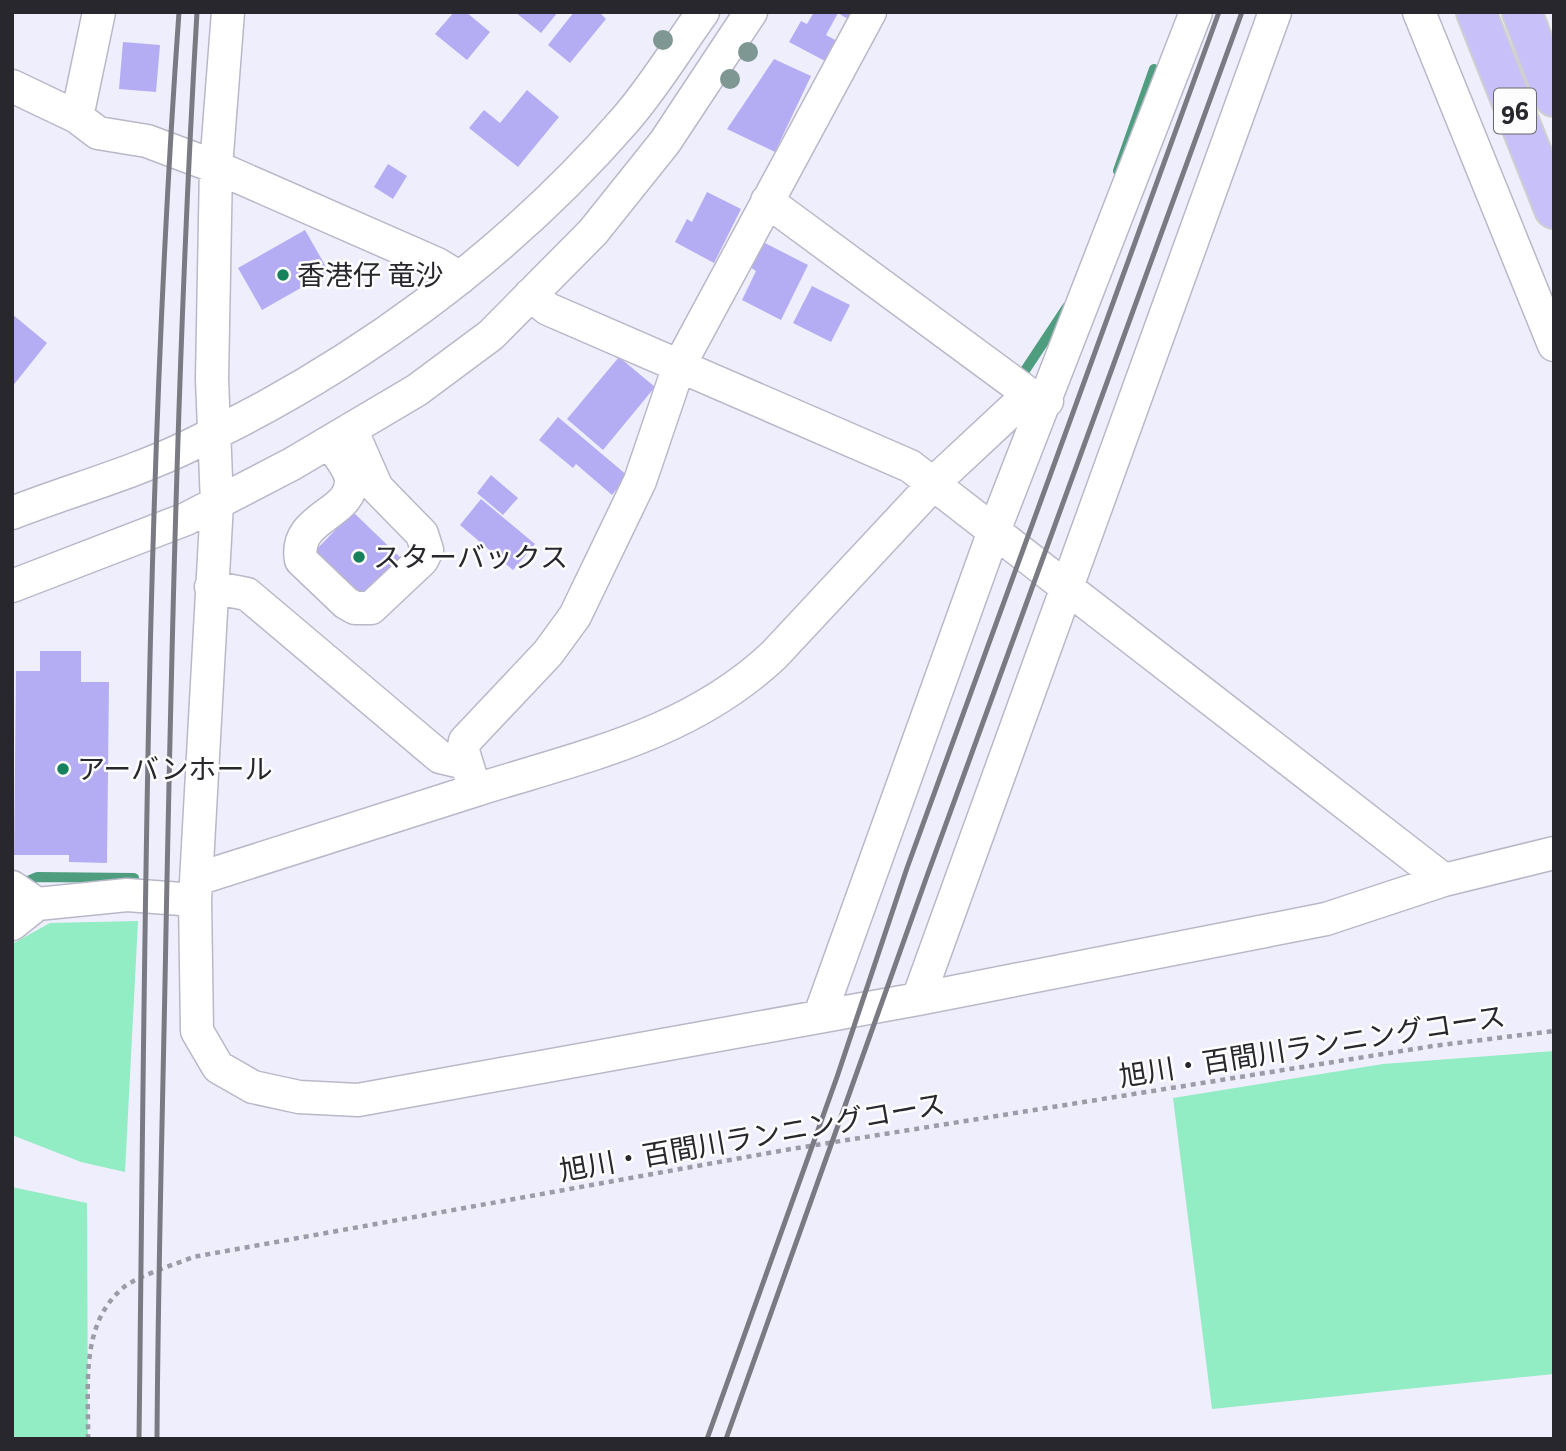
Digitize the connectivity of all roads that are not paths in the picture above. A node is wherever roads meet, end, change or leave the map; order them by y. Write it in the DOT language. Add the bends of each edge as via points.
graph roads {
  1 [pos="99,12"];
  2 [pos="228,12"];
  3 [pos="751,12"];
  4 [pos="870,12"];
  5 [pos="1196,12"];
  6 [pos="1275,12"];
  7 [pos="1419,12"];
  8 [pos="1476,12"];
  9 [pos="1522,12"];
  10 [pos="692,16"];
  11 [pos="12,86"];
  12 [pos="1554,97"];
  13 [pos="77,117"];
  14 [pos="216,167"];
  15 [pos="766,201"];
  16 [pos="1554,209"];
  17 [pos="460,278"];
  18 [pos="530,295"];
  19 [pos="1554,345"];
  20 [pos="679,366"];
  21 [pos="1026,391"];
  22 [pos="214,433"];
  23 [pos="340,435"];
  24 [pos="925,479"];
  25 [pos="362,482"];
  26 [pos="217,502"];
  27 [pos="12,513"];
  28 [pos="994,531"];
  29 [pos="12,586"];
  30 [pos="1066,586"];
  31 [pos="211,587"];
  32 [pos="471,778"];
  33 [pos="1554,853"];
  34 [pos="1444,880"];
  35 [pos="196,890"];
  36 [pos="22,894"];
  37 [pos="12,925"];
  38 [pos="918,999"];
  39 [pos="820,1015"];
  1 -- 13 [label="street"];
  2 -- 14 [label="street"];
  3 -- 18 [label="street" via="664,142 593,232"];
  4 -- 15 [label="street"];
  5 -- 21 [label="street"];
  6 -- 30 [label="street"];
  7 -- 19 [label="street"];
  8 -- 16 [label="main road, 96"];
  9 -- 12 [label="main road, 96"];
  10 -- 17 [label="street" via="615,131 548,202"];
  11 -- 13 [label="street"];
  13 -- 14 [label="street" via="98,133 147,141"];
  14 -- 17 [label="street"];
  14 -- 22 [label="street"];
  15 -- 20 [label="street"];
  15 -- 21 [label="street"];
  17 -- 22 [label="street" via="389,332"];
  18 -- 20 [label="street" via="548,309"];
  18 -- 23 [label="street" via="470,351 417,390"];
  20 -- 24 [label="street" via="819,424"];
  20 -- 32 [label="street" via="640,481 575,616 548,653 465,741 463,751"];
  21 -- 24 [label="street"];
  21 -- 28 [label="street"];
  22 -- 26 [label="street"];
  22 -- 27 [label="street" via="189,447"];
  23 -- 25 [label="street"];
  23 -- 26 [label="street"];
  24 -- 28 [label="street"];
  24 -- 32 [label="street" via="774,655 715,703 618,746"];
  25 -- 25 [label="street" via="377,488 422,534 426,550 432,554 363,610 346,603 305,566 299,550 305,532"];
  26 -- 29 [label="street" via="142,538"];
  26 -- 31 [label="street"];
  28 -- 30 [label="street"];
  28 -- 39 [label="street"];
  30 -- 34 [label="street"];
  30 -- 38 [label="street"];
  31 -- 32 [label="street" via="247,594"];
  31 -- 35 [label="street"];
  32 -- 35 [label="street"];
  33 -- 34 [label="street"];
  34 -- 38 [label="street" via="1326,919"];
  35 -- 36 [label="street"];
  35 -- 39 [label="street" via="197,1031 218,1067 253,1087 299,1097 358,1100"];
  36 -- 37 [label="street"];
  38 -- 39 [label="street"];
}
